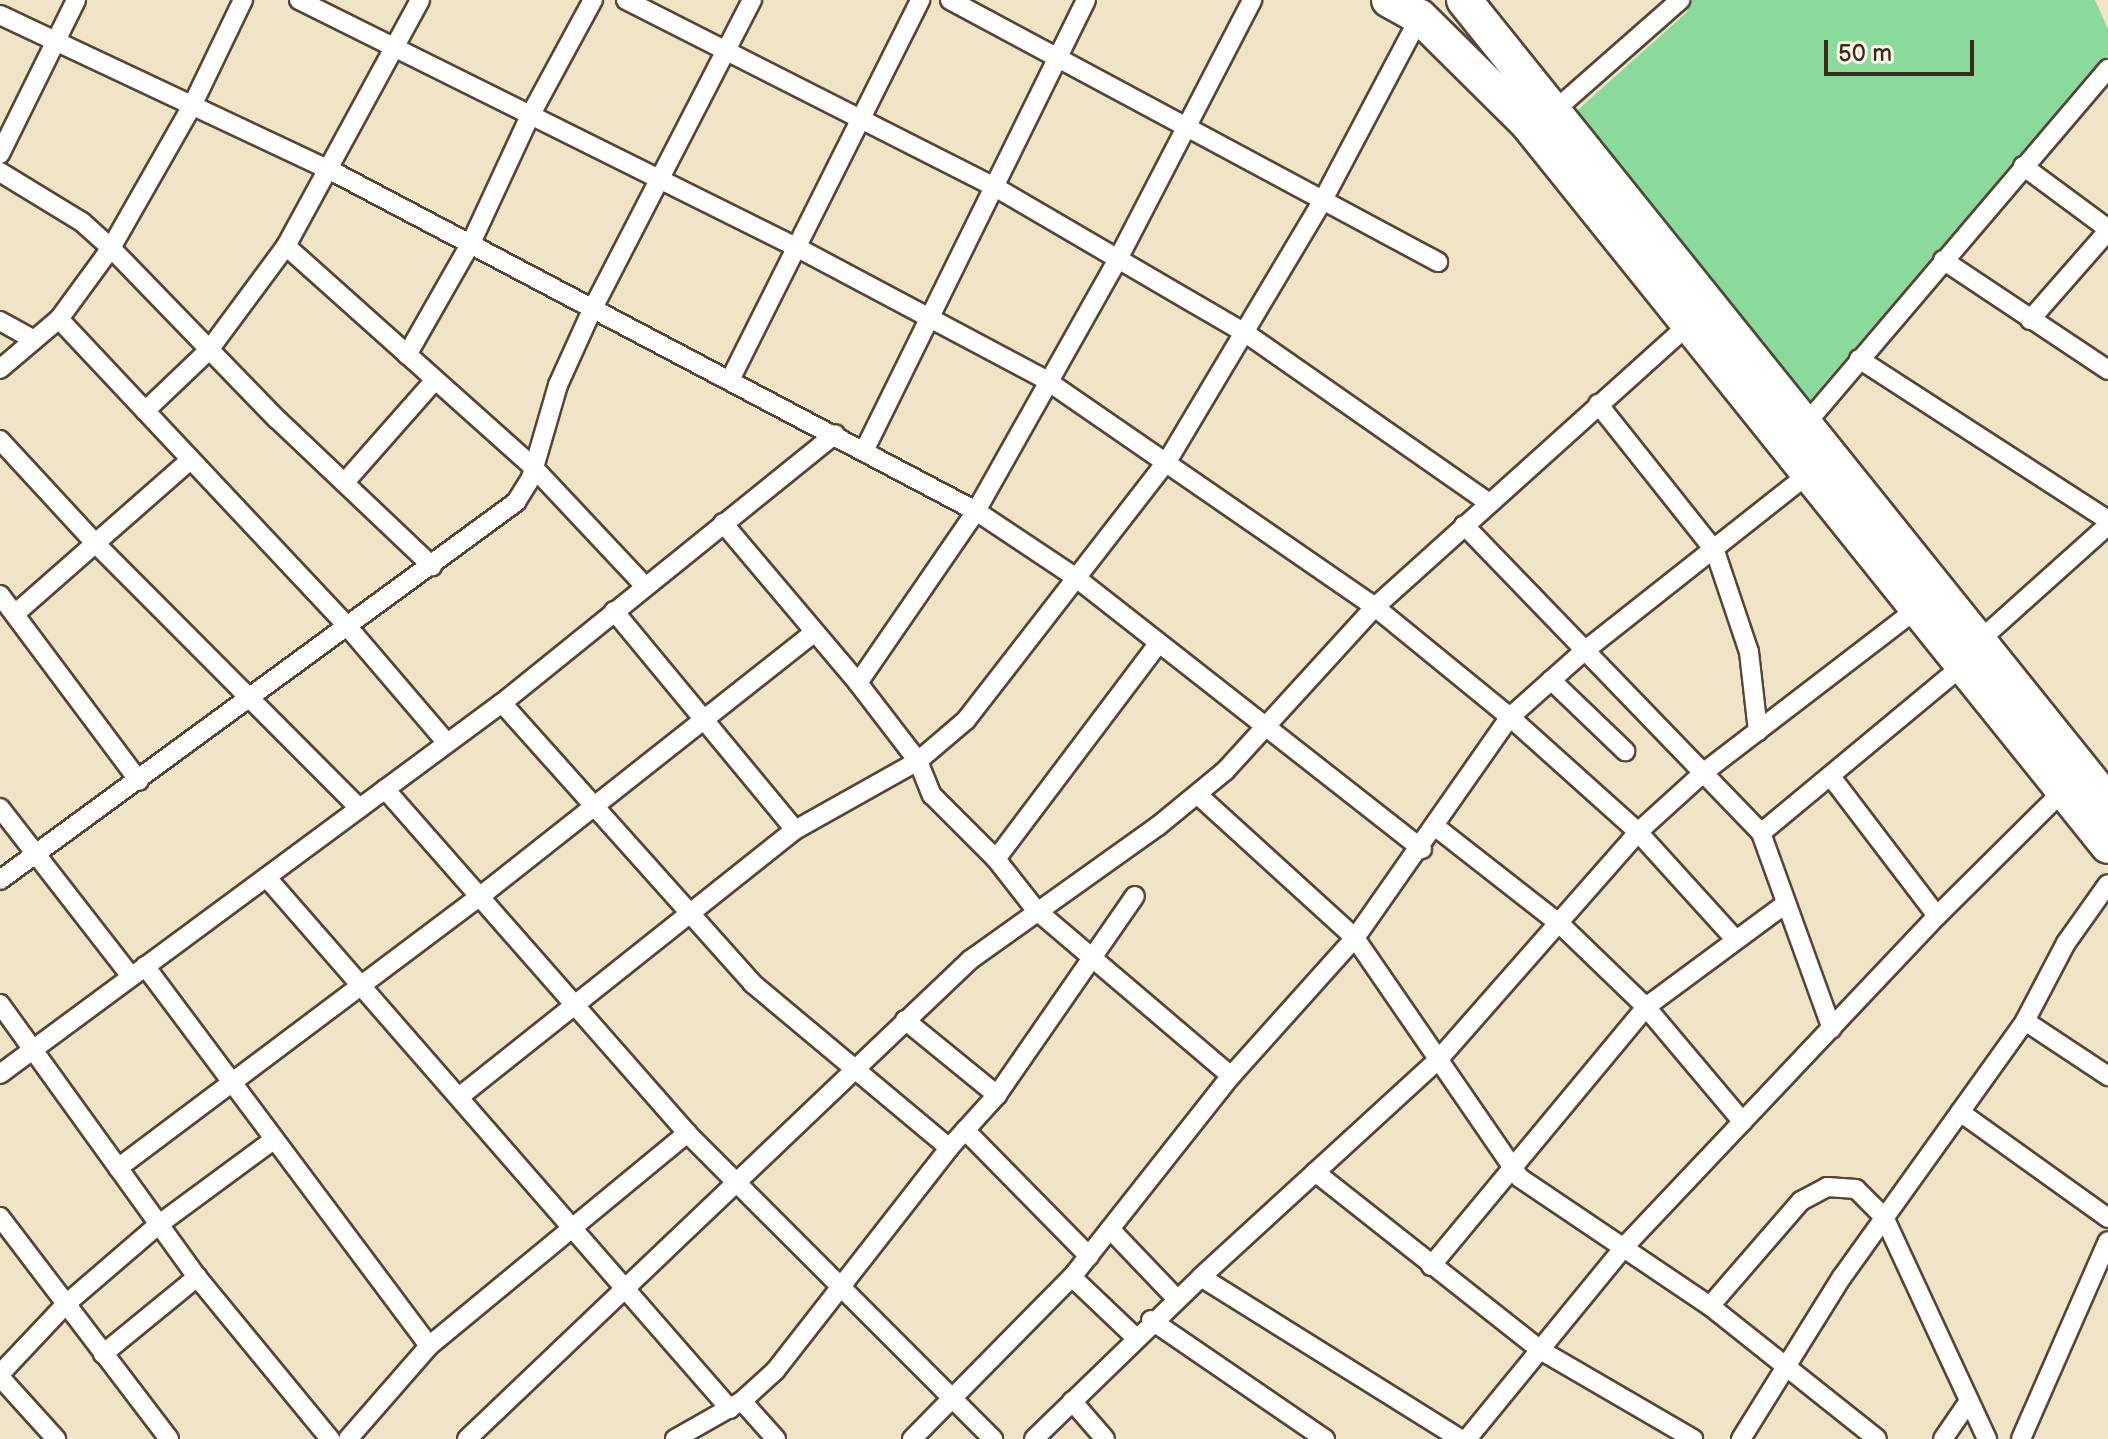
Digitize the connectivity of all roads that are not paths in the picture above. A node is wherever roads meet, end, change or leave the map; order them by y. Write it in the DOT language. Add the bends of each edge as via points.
graph roads {
  1 [pos="76,0"];
  2 [pos="243,0"];
  3 [pos="299,0"];
  4 [pos="420,0"];
  5 [pos="593,0"];
  6 [pos="626,0"];
  7 [pos="752,0"];
  8 [pos="920,0"];
  9 [pos="950,0"];
  10 [pos="1086,0"];
  11 [pos="1252,0"];
  12 [pos="1389,0"];
  13 [pos="1464,0"];
  14 [pos="1680,0"];
  15 [pos="0,15"];
  16 [pos="1420,17"];
  17 [pos="54,44"];
  18 [pos="392,48"];
  19 [pos="725,52"];
  20 [pos="1059,57"];
  21 [pos="2108,69"];
  22 [pos="191,108"];
  23 [pos="1555,110"];
  24 [pos="531,114"];
  25 [pos="862,121"];
  26 [pos="1188,126"];
  27 [pos="0,154"];
  28 [pos="2023,166"];
  29 [pos="330,170"];
  30 [pos="0,172"];
  31 [pos="661,182"];
  32 [pos="995,187"];
  33 [pos="1324,198"];
  34 [pos="2108,230"];
  35 [pos="471,243"];
  36 [pos="286,246"];
  37 [pos="111,248"];
  38 [pos="798,248"];
  39 [pos="1118,259"];
  40 [pos="1943,260"];
  41 [pos="1438,262"];
  42 [pos="593,308"];
  43 [pos="931,318"];
  44 [pos="59,319"];
  45 [pos="2030,320"];
  46 [pos="0,321"];
  47 [pos="1688,325"];
  48 [pos="1247,334"];
  49 [pos="34,340"];
  50 [pos="209,350"];
  51 [pos="407,355"];
  52 [pos="1859,359"];
  53 [pos="0,369"];
  54 [pos="2108,370"];
  55 [pos="730,380"];
  56 [pos="1046,380"];
  57 [pos="434,381"];
  58 [pos="1598,404"];
  59 [pos="145,411"];
  60 [pos="1804,426"];
  61 [pos="835,434"];
  62 [pos="0,440"];
  63 [pos="865,449"];
  64 [pos="1168,460"];
  65 [pos="189,461"];
  66 [pos="534,468"];
  67 [pos="1808,474"];
  68 [pos="345,482"];
  69 [pos="1488,502"];
  70 [pos="976,511"];
  71 [pos="723,523"];
  72 [pos="2108,523"];
  73 [pos="1464,525"];
  74 [pos="96,544"];
  75 [pos="1715,551"];
  76 [pos="432,566"];
  77 [pos="1075,577"];
  78 [pos="645,586"];
  79 [pos="1,597"];
  80 [pos="1375,607"];
  81 [pos="1917,609"];
  82 [pos="614,611"];
  83 [pos="16,613"];
  84 [pos="347,626"];
  85 [pos="814,633"];
  86 [pos="1158,644"];
  87 [pos="1583,652"];
  88 [pos="1971,653"];
  89 [pos="1551,680"];
  90 [pos="858,683"];
  91 [pos="247,697"];
  92 [pos="502,703"];
  93 [pos="1510,717"];
  94 [pos="702,718"];
  95 [pos="1265,730"];
  96 [pos="1758,731"];
  97 [pos="446,742"];
  98 [pos="1625,751"];
  99 [pos="918,761"];
  100 [pos="1703,773"];
  101 [pos="1832,778"];
  102 [pos="139,781"];
  103 [pos="385,789"];
  104 [pos="2065,789"];
  105 [pos="1198,795"];
  106 [pos="2108,802"];
  107 [pos="596,806"];
  108 [pos="0,808"];
  109 [pos="359,808"];
  110 [pos="1437,828"];
  111 [pos="795,830"];
  112 [pos="1638,832"];
  113 [pos="1761,833"];
  114 [pos="2108,846"];
  115 [pos="1422,849"];
  116 [pos="36,855"];
  117 [pos="996,859"];
  118 [pos="268,879"];
  119 [pos="0,880"];
  120 [pos="2108,884"];
  121 [pos="1135,896"];
  122 [pos="478,898"];
  123 [pos="1785,904"];
  124 [pos="1036,910"];
  125 [pos="687,912"];
  126 [pos="1937,916"];
  127 [pos="1560,924"];
  128 [pos="1355,938"];
  129 [pos="1734,938"];
  130 [pos="1093,963"];
  131 [pos="138,971"];
  132 [pos="358,984"];
  133 [pos="0,1004"];
  134 [pos="571,1006"];
  135 [pos="1646,1007"];
  136 [pos="905,1020"];
  137 [pos="2025,1021"];
  138 [pos="1832,1029"];
  139 [pos="33,1048"];
  140 [pos="1438,1060"];
  141 [pos="857,1067"];
  142 [pos="0,1074"];
  143 [pos="1231,1076"];
  144 [pos="2108,1076"];
  145 [pos="230,1085"];
  146 [pos="997,1095"];
  147 [pos="459,1097"];
  148 [pos="1960,1112"];
  149 [pos="1743,1122"];
  150 [pos="965,1130"];
  151 [pos="687,1133"];
  152 [pos="272,1141"];
  153 [pos="949,1148"];
  154 [pos="118,1168"];
  155 [pos="1512,1168"];
  156 [pos="1315,1172"];
  157 [pos="735,1180"];
  158 [pos="0,1217"];
  159 [pos="1884,1217"];
  160 [pos="2108,1218"];
  161 [pos="158,1225"];
  162 [pos="570,1228"];
  163 [pos="1110,1229"];
  164 [pos="2108,1241"];
  165 [pos="1624,1247"];
  166 [pos="1089,1256"];
  167 [pos="1431,1266"];
  168 [pos="197,1277"];
  169 [pos="1072,1277"];
  170 [pos="1201,1277"];
  171 [pos="844,1285"];
  172 [pos="623,1289"];
  173 [pos="1176,1298"];
  174 [pos="66,1304"];
  175 [pos="1710,1306"];
  176 [pos="1151,1320"];
  177 [pos="1134,1336"];
  178 [pos="429,1346"];
  179 [pos="1542,1351"];
  180 [pos="103,1354"];
  181 [pos="1782,1366"];
  182 [pos="0,1375"];
  183 [pos="954,1398"];
  184 [pos="1072,1401"];
  185 [pos="1969,1401"];
  186 [pos="736,1405"];
  187 [pos="680,1438"];
  188 [pos="56,1439"];
  189 [pos="169,1439"];
  190 [pos="330,1439"];
  191 [pos="348,1439"];
  192 [pos="467,1439"];
  193 [pos="776,1439"];
  194 [pos="912,1439"];
  195 [pos="993,1439"];
  196 [pos="1034,1439"];
  197 [pos="1105,1439"];
  198 [pos="1325,1439"];
  199 [pos="1460,1439"];
  200 [pos="1467,1439"];
  201 [pos="1693,1439"];
  202 [pos="1741,1439"];
  203 [pos="1877,1439"];
  204 [pos="1943,1439"];
  205 [pos="1987,1439"];
  206 [pos="2021,1439"];
  1 -- 17 [label="street"];
  2 -- 22 [label="street"];
  3 -- 18 [label="street"];
  4 -- 18 [label="street"];
  5 -- 24 [label="street"];
  6 -- 19 [label="street"];
  7 -- 19 [label="street"];
  8 -- 25 [label="street"];
  9 -- 20 [label="street"];
  10 -- 20 [label="street"];
  11 -- 26 [label="street"];
  12 -- 16 [label="highway"];
  13 -- 23 [label="highway"];
  14 -- 23 [label="street"];
  15 -- 17 [label="street"];
  16 -- 33 [label="street"];
  16 -- 47 [label="highway" via="1528,124"];
  17 -- 22 [label="street"];
  17 -- 27 [label="street"];
  18 -- 24 [label="street"];
  18 -- 29 [label="street"];
  19 -- 25 [label="street"];
  19 -- 31 [label="street"];
  20 -- 26 [label="street"];
  20 -- 32 [label="street"];
  21 -- 28 [label="street"];
  22 -- 29 [label="street"];
  22 -- 37 [label="street"];
  23 -- 60 [label="highway"];
  24 -- 31 [label="street"];
  24 -- 35 [label="street"];
  25 -- 32 [label="street"];
  25 -- 38 [label="street"];
  26 -- 33 [label="street"];
  26 -- 39 [label="street"];
  28 -- 34 [label="street"];
  28 -- 40 [label="street"];
  29 -- 35 [label="street"];
  29 -- 36 [label="street"];
  30 -- 37 [label="street" via="82,222"];
  31 -- 38 [label="street"];
  31 -- 42 [label="street"];
  32 -- 39 [label="street"];
  32 -- 43 [label="street"];
  33 -- 41 [label="street"];
  33 -- 48 [label="street"];
  34 -- 45 [label="street"];
  35 -- 42 [label="street"];
  35 -- 51 [label="street"];
  36 -- 50 [label="street"];
  36 -- 51 [label="street"];
  37 -- 44 [label="street"];
  37 -- 50 [label="street"];
  38 -- 43 [label="street"];
  38 -- 55 [label="street"];
  39 -- 48 [label="street"];
  39 -- 56 [label="street"];
  40 -- 45 [label="street"];
  40 -- 52 [label="street"];
  42 -- 55 [label="street"];
  42 -- 66 [label="street" via="558,385"];
  43 -- 56 [label="street"];
  43 -- 63 [label="street"];
  44 -- 49 [label="street"];
  44 -- 59 [label="street"];
  45 -- 54 [label="street"];
  46 -- 49 [label="street"];
  47 -- 58 [label="street"];
  47 -- 67 [label="highway"];
  48 -- 64 [label="street"];
  48 -- 69 [label="street"];
  49 -- 53 [label="street"];
  50 -- 59 [label="street"];
  50 -- 68 [label="street"];
  51 -- 57 [label="street"];
  52 -- 60 [label="street"];
  52 -- 72 [label="street"];
  55 -- 61 [label="street"];
  56 -- 64 [label="street"];
  56 -- 70 [label="street"];
  57 -- 66 [label="street"];
  57 -- 68 [label="street"];
  58 -- 69 [label="street"];
  58 -- 75 [label="street"];
  59 -- 65 [label="street"];
  60 -- 88 [label="highway"];
  61 -- 63 [label="street"];
  61 -- 71 [label="street"];
  62 -- 74 [label="street"];
  63 -- 70 [label="street"];
  64 -- 77 [label="street"];
  64 -- 80 [label="street"];
  65 -- 74 [label="street"];
  65 -- 84 [label="street"];
  66 -- 76 [label="street" via="516,502"];
  66 -- 78 [label="street"];
  67 -- 75 [label="street"];
  67 -- 81 [label="highway"];
  68 -- 76 [label="street"];
  69 -- 73 [label="street"];
  70 -- 77 [label="street"];
  70 -- 90 [label="street"];
  71 -- 78 [label="street"];
  71 -- 85 [label="street"];
  72 -- 88 [label="street"];
  73 -- 80 [label="street"];
  73 -- 87 [label="street"];
  74 -- 83 [label="street"];
  74 -- 91 [label="street"];
  75 -- 87 [label="street"];
  75 -- 96 [label="street" via="1749,652"];
  76 -- 84 [label="street"];
  77 -- 86 [label="street"];
  77 -- 99 [label="street" via="966,720"];
  78 -- 82 [label="street"];
  79 -- 83 [label="street"];
  80 -- 93 [label="street"];
  80 -- 95 [label="street"];
  81 -- 88 [label="highway"];
  81 -- 96 [label="street"];
  82 -- 92 [label="street"];
  82 -- 94 [label="street"];
  83 -- 102 [label="street"];
  84 -- 91 [label="street"];
  84 -- 97 [label="street"];
  85 -- 90 [label="street"];
  85 -- 94 [label="street"];
  86 -- 95 [label="street"];
  86 -- 117 [label="street"];
  87 -- 89 [label="street"];
  87 -- 100 [label="street"];
  88 -- 101 [label="street"];
  88 -- 104 [label="highway"];
  88 -- 106 [label="highway"];
  89 -- 93 [label="street"];
  89 -- 98 [label="street"];
  90 -- 99 [label="street"];
  91 -- 102 [label="street"];
  91 -- 109 [label="street"];
  92 -- 97 [label="street"];
  92 -- 107 [label="street"];
  93 -- 110 [label="street"];
  93 -- 112 [label="street"];
  94 -- 107 [label="street"];
  94 -- 111 [label="street"];
  95 -- 105 [label="street"];
  95 -- 115 [label="street"];
  96 -- 100 [label="street"];
  97 -- 103 [label="street"];
  99 -- 111 [label="street"];
  99 -- 117 [label="street" via="932,795"];
  100 -- 112 [label="street"];
  100 -- 113 [label="street"];
  101 -- 113 [label="street"];
  101 -- 126 [label="street"];
  102 -- 116 [label="street"];
  103 -- 109 [label="street"];
  103 -- 122 [label="street"];
  104 -- 114 [label="highway"];
  104 -- 126 [label="street"];
  105 -- 124 [label="street"];
  105 -- 128 [label="street"];
  107 -- 122 [label="street"];
  107 -- 125 [label="street"];
  108 -- 116 [label="street"];
  109 -- 118 [label="street"];
  110 -- 115 [label="street"];
  110 -- 127 [label="street"];
  111 -- 125 [label="street"];
  112 -- 127 [label="street"];
  112 -- 129 [label="street"];
  113 -- 123 [label="street"];
  115 -- 128 [label="street"];
  116 -- 119 [label="street"];
  116 -- 131 [label="street"];
  117 -- 124 [label="street"];
  118 -- 131 [label="street"];
  118 -- 132 [label="street"];
  120 -- 137 [label="street" via="2066,943"];
  121 -- 130 [label="street"];
  122 -- 132 [label="street"];
  122 -- 134 [label="street"];
  123 -- 129 [label="street"];
  123 -- 138 [label="street"];
  124 -- 130 [label="street"];
  124 -- 136 [label="street" via="970,960"];
  125 -- 134 [label="street"];
  125 -- 141 [label="street" via="774,1004"];
  126 -- 138 [label="street"];
  127 -- 135 [label="street"];
  127 -- 140 [label="street"];
  128 -- 140 [label="street"];
  128 -- 143 [label="street"];
  129 -- 135 [label="street"];
  130 -- 143 [label="street"];
  130 -- 146 [label="street"];
  131 -- 139 [label="street"];
  131 -- 145 [label="street"];
  132 -- 145 [label="street"];
  132 -- 147 [label="street"];
  133 -- 139 [label="street"];
  134 -- 147 [label="street"];
  134 -- 151 [label="street"];
  135 -- 149 [label="street"];
  135 -- 155 [label="street"];
  136 -- 141 [label="street"];
  136 -- 146 [label="street"];
  137 -- 144 [label="street"];
  137 -- 148 [label="street"];
  138 -- 149 [label="street"];
  139 -- 142 [label="street"];
  139 -- 154 [label="street"];
  140 -- 155 [label="street"];
  140 -- 156 [label="street"];
  141 -- 153 [label="street"];
  141 -- 157 [label="street"];
  143 -- 163 [label="street"];
  145 -- 152 [label="street"];
  145 -- 154 [label="street"];
  146 -- 150 [label="street"];
  147 -- 162 [label="street"];
  148 -- 159 [label="street"];
  148 -- 160 [label="street"];
  149 -- 165 [label="street"];
  150 -- 153 [label="street"];
  150 -- 166 [label="street"];
  151 -- 157 [label="street"];
  151 -- 162 [label="street"];
  152 -- 161 [label="street"];
  152 -- 178 [label="street"];
  153 -- 171 [label="street"];
  154 -- 161 [label="street"];
  155 -- 165 [label="street" via="1546,1198"];
  155 -- 167 [label="street"];
  156 -- 167 [label="street"];
  156 -- 170 [label="street"];
  157 -- 171 [label="street"];
  157 -- 172 [label="street"];
  158 -- 174 [label="street"];
  159 -- 175 [label="street" via="1847,1186 1814,1193 1791,1211"];
  159 -- 181 [label="street"];
  159 -- 185 [label="street"];
  161 -- 168 [label="street"];
  161 -- 174 [label="street"];
  162 -- 172 [label="street"];
  162 -- 178 [label="street"];
  163 -- 166 [label="street"];
  163 -- 173 [label="street"];
  164 -- 206 [label="street"];
  165 -- 175 [label="street"];
  165 -- 179 [label="street"];
  166 -- 169 [label="street"];
  167 -- 179 [label="street"];
  168 -- 180 [label="street"];
  168 -- 190 [label="street"];
  169 -- 177 [label="street"];
  169 -- 183 [label="street"];
  170 -- 173 [label="street"];
  170 -- 199 [label="street"];
  171 -- 183 [label="street"];
  171 -- 186 [label="street" via="775,1371"];
  172 -- 186 [label="street"];
  172 -- 192 [label="street"];
  173 -- 176 [label="street"];
  174 -- 180 [label="street"];
  174 -- 182 [label="street"];
  175 -- 181 [label="street"];
  176 -- 177 [label="street"];
  176 -- 198 [label="street"];
  177 -- 184 [label="street"];
  178 -- 191 [label="street"];
  179 -- 200 [label="street"];
  179 -- 201 [label="street"];
  180 -- 189 [label="street"];
  181 -- 202 [label="street"];
  181 -- 203 [label="street"];
  182 -- 188 [label="street"];
  183 -- 194 [label="street"];
  183 -- 195 [label="street"];
  184 -- 196 [label="street"];
  184 -- 197 [label="street"];
  185 -- 204 [label="street"];
  185 -- 205 [label="street"];
  186 -- 187 [label="street"];
  186 -- 193 [label="street"];
}
